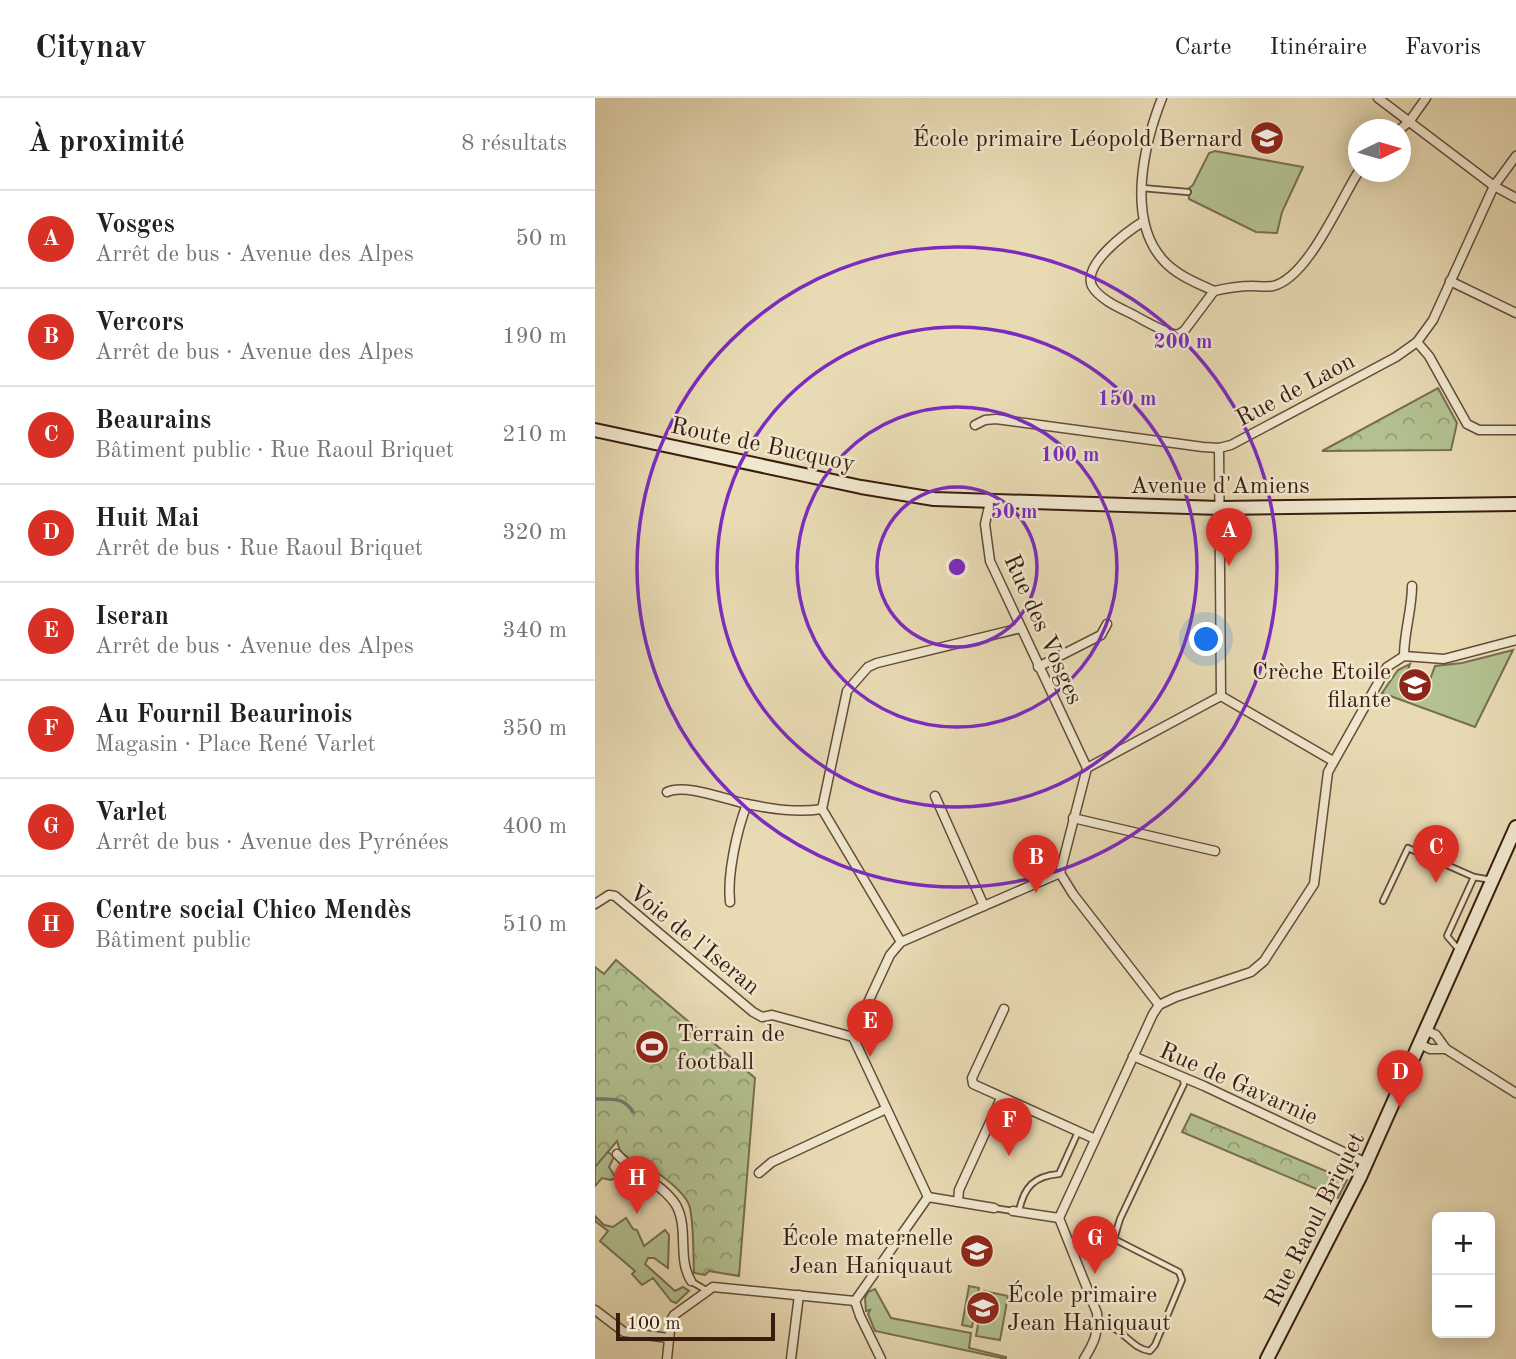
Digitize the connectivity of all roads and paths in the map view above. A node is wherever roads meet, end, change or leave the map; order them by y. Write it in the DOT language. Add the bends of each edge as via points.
graph roads {
  1 [pos="1162,98"];
  2 [pos="1378,98"];
  3 [pos="1426,98"];
  4 [pos="1406,119"];
  5 [pos="1410,119"];
  6 [pos="1411,123"];
  7 [pos="1516,156"];
  8 [pos="1353,182"];
  9 [pos="1494,186"];
  10 [pos="1142,188"];
  11 [pos="1188,192"];
  12 [pos="1514,197"];
  13 [pos="1144,221"];
  14 [pos="1450,281"];
  15 [pos="1214,291"];
  16 [pos="1516,313"];
  17 [pos="1417,342"];
  18 [pos="975,425"];
  19 [pos="595,430"];
  20 [pos="1516,430"];
  21 [pos="1219,448"];
  22 [pos="923,498"];
  23 [pos="990,502"];
  24 [pos="1516,504"];
  25 [pos="1220,508"];
  26 [pos="1412,586"];
  27 [pos="1107,624"];
  28 [pos="1020,628"];
  29 [pos="1516,640"];
  30 [pos="1404,656"];
  31 [pos="1038,667"];
  32 [pos="1221,696"];
  33 [pos="1333,761"];
  34 [pos="1087,768"];
  35 [pos="667,792"];
  36 [pos="935,796"];
  37 [pos="747,804"];
  38 [pos="822,809"];
  39 [pos="1073,818"];
  40 [pos="1516,827"];
  41 [pos="1215,851"];
  42 [pos="1060,873"];
  43 [pos="1474,877"];
  44 [pos="1493,880"];
  45 [pos="1383,901"];
  46 [pos="730,902"];
  47 [pos="595,904"];
  48 [pos="984,906"];
  49 [pos="901,942"];
  50 [pos="1461,952"];
  51 [pos="1160,1005"];
  52 [pos="1004,1009"];
  53 [pos="1425,1030"];
  54 [pos="853,1037"];
  55 [pos="1420,1044"];
  56 [pos="1447,1049"];
  57 [pos="1133,1056"];
  58 [pos="1183,1079"];
  59 [pos="1516,1093"];
  60 [pos="1001,1098"];
  61 [pos="886,1109"];
  62 [pos="1078,1132"];
  63 [pos="1095,1139"];
  64 [pos="617,1154"];
  65 [pos="1367,1163"];
  66 [pos="759,1173"];
  67 [pos="928,1197"];
  68 [pos="958,1202"];
  69 [pos="994,1208"];
  70 [pos="1016,1212"];
  71 [pos="1059,1218"];
  72 [pos="691,1281"];
  73 [pos="706,1290"];
  74 [pos="799,1295"];
  75 [pos="855,1301"];
  76 [pos="595,1310"];
  77 [pos="1098,1324"];
  78 [pos="668,1338"];
  79 [pos="667,1359"];
  80 [pos="791,1359"];
  81 [pos="881,1359"];
  82 [pos="1084,1359"];
  83 [pos="1267,1359"];
  1 -- 10 [label="street" via="1144,157"];
  2 -- 4 [label="street"];
  3 -- 5 [label="street"];
  6 -- 9 [label="street"];
  7 -- 9 [label="street, Rue de Laon"];
  8 -- 15 [label="street" via="1312,251 1289,278 1273,286"];
  9 -- 12 [label="street"];
  9 -- 14 [label="street, Rue de Laon"];
  10 -- 11 [label="lane"];
  10 -- 13 [label="street"];
  13 -- 15 [label="street" via="1147,236 1163,261"];
  13 -- 15 [label="street" via="1117,239 1093,269 1091,279 1097,291 1177,335"];
  14 -- 16 [label="street"];
  14 -- 17 [label="street, Rue de Laon" via="1433,320"];
  17 -- 20 [label="street" via="1467,424 1479,430"];
  17 -- 21 [label="street, Rue de Laon"];
  18 -- 21 [label="street, Rue de Laon" via="996,419"];
  19 -- 22 [label="main road, Route de Bucquoy"];
  21 -- 25 [label="street"];
  22 -- 23 [label="main road, Avenue d'Amiens"];
  23 -- 25 [label="main road, Avenue d'Amiens"];
  23 -- 28 [label="street, Rue des Vosges" via="985,524 988,551"];
  24 -- 25 [label="main road, Avenue d'Amiens"];
  25 -- 32 [label="street"];
  26 -- 30 [label="street"];
  27 -- 31 [label="street" via="1101,635"];
  28 -- 31 [label="street, Rue des Vosges"];
  28 -- 38 [label="street" via="868,667 847,691"];
  29 -- 30 [label="street" via="1444,659"];
  30 -- 33 [label="street" via="1387,667"];
  31 -- 34 [label="street, Rue des Vosges"];
  32 -- 33 [label="street"];
  32 -- 34 [label="street"];
  33 -- 51 [label="street" via="1325,787 1314,884 1264,961 1251,972"];
  34 -- 39 [label="street"];
  35 -- 37 [label="street" via="684,789"];
  36 -- 48 [label="street"];
  37 -- 38 [label="street" via="802,812"];
  37 -- 46 [label="street" via="728,890"];
  38 -- 49 [label="street"];
  39 -- 41 [label="street"];
  39 -- 42 [label="street"];
  40 -- 44 [label="main road, Rue Raoul Briquet"];
  42 -- 48 [label="street"];
  42 -- 51 [label="street"];
  43 -- 44 [label="lane"];
  43 -- 45 [label="lane" via="1408,848"];
  43 -- 50 [label="lane" via="1447,936"];
  44 -- 50 [label="main road, Rue Raoul Briquet"];
  47 -- 54 [label="street, Voie de l'Iseran" via="615,896 762,1017 772,1015"];
  48 -- 49 [label="street"];
  49 -- 54 [label="street" via="890,955"];
  50 -- 53 [label="main road, Rue Raoul Briquet"];
  51 -- 57 [label="street"];
  52 -- 60 [label="street" via="972,1077 973,1084"];
  53 -- 55 [label="main road, Rue Raoul Briquet"];
  53 -- 56 [label="street"];
  54 -- 61 [label="street"];
  55 -- 56 [label="street"];
  55 -- 65 [label="main road, Rue Raoul Briquet"];
  56 -- 59 [label="street"];
  57 -- 58 [label="street, Rue de Gavarnie"];
  57 -- 63 [label="street"];
  58 -- 65 [label="street, Rue de Gavarnie"];
  58 -- 77 [label="lane" via="1114,1235 1115,1241 1179,1272 1182,1280 1150,1351 1141,1350 1115,1328"];
  60 -- 62 [label="street"];
  60 -- 68 [label="street" via="959,1190"];
  61 -- 66 [label="street" via="772,1162"];
  61 -- 67 [label="street"];
  62 -- 63 [label="street"];
  62 -- 70 [label="lane" via="1059,1174 1034,1180"];
  63 -- 71 [label="street"];
  64 -- 72 [label="street" via="676,1206 685,1271"];
  65 -- 83 [label="main road, Rue Raoul Briquet"];
  67 -- 68 [label="street"];
  67 -- 75 [label="street"];
  68 -- 69 [label="street"];
  69 -- 70 [label="lane"];
  70 -- 71 [label="street"];
  71 -- 77 [label="street"];
  72 -- 73 [label="lane"];
  73 -- 74 [label="street"];
  73 -- 78 [label="street" via="674,1314"];
  74 -- 75 [label="street"];
  74 -- 80 [label="street"];
  75 -- 81 [label="street"];
  76 -- 78 [label="street" via="624,1332"];
  77 -- 82 [label="street" via="1095,1342"];
  78 -- 79 [label="street"];
}
